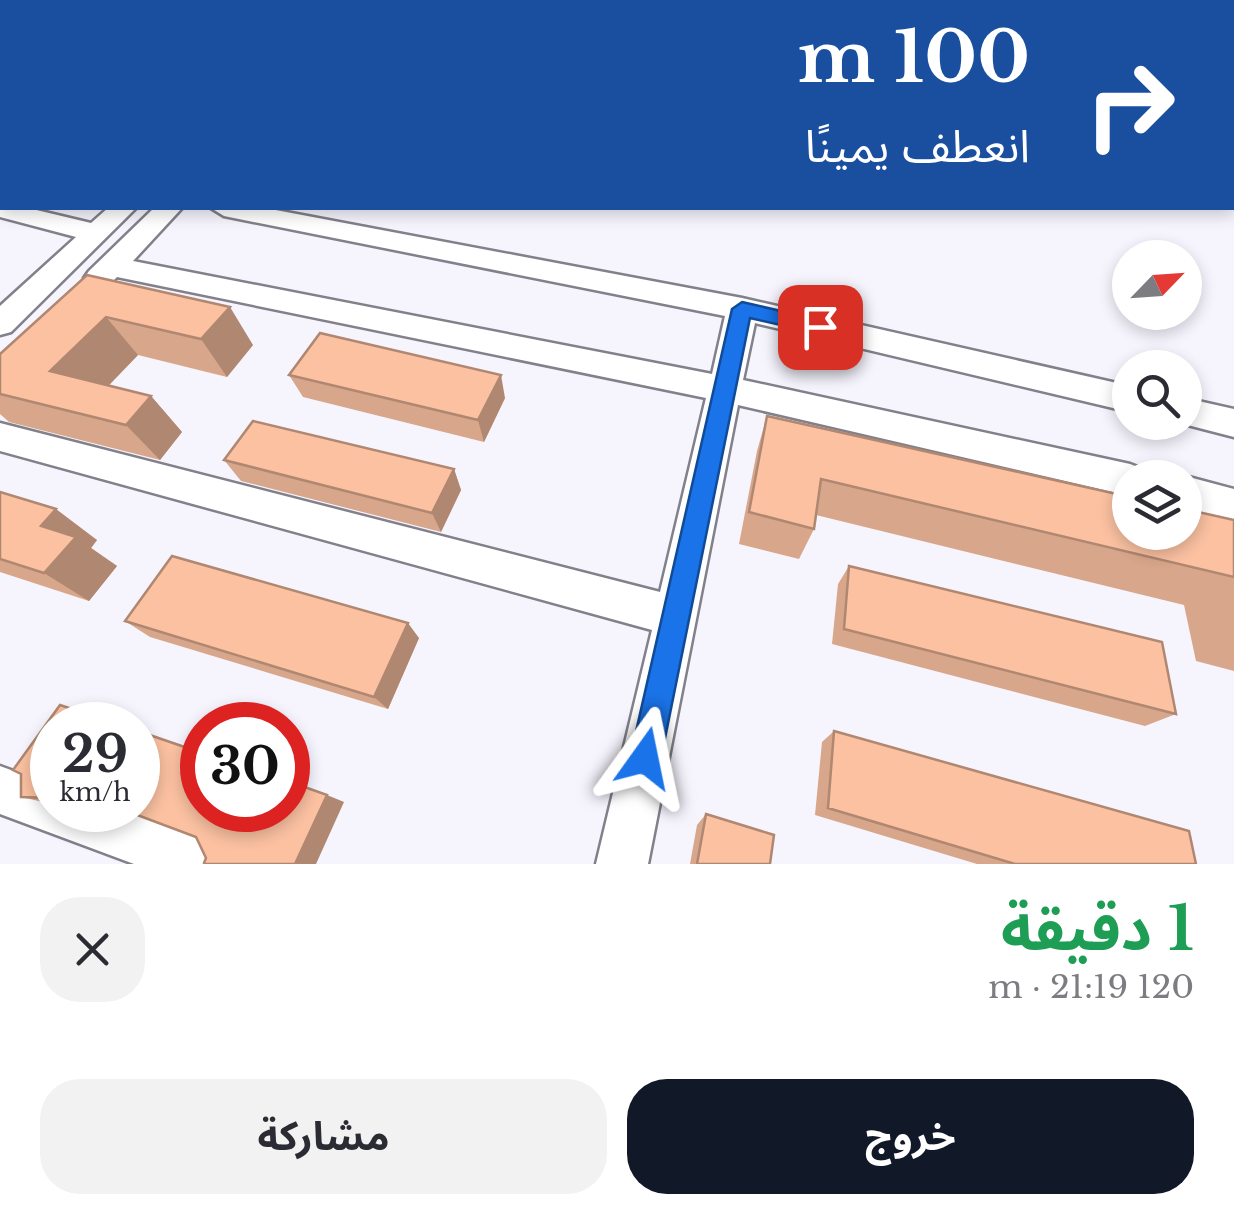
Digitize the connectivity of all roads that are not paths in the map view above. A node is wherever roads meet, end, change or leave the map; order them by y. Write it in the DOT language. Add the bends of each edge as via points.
graph roads {
  1 [pos="4,210"];
  2 [pos="121,210"];
  3 [pos="167,210"];
  4 [pos="234,210"];
  5 [pos="96,233"];
  6 [pos="111,266"];
  7 [pos="77,300"];
  8 [pos="742,309"];
  9 [pos="12,319"];
  10 [pos="724,389"];
  11 [pos="1112,396"];
  12 [pos="1202,416"];
  13 [pos="1234,423"];
  14 [pos="0,437"];
  15 [pos="1112,476"];
  16 [pos="1202,497"];
  17 [pos="1234,505"];
  18 [pos="676,616"];
  19 [pos="0,790"];
  20 [pos="30,801"];
  21 [pos="114,832"];
  22 [pos="202,864"];
  23 [pos="622,864"];
  1 -- 5 [label="street"];
  2 -- 5 [label="street"];
  3 -- 6 [label="street"];
  4 -- 8 [label="street"];
  5 -- 9 [label="street"];
  6 -- 7 [label="street"];
  6 -- 10 [label="street"];
  8 -- 10 [label="street"];
  8 -- 11 [label="street"];
  10 -- 15 [label="street"];
  10 -- 18 [label="street"];
  12 -- 13 [label="street"];
  14 -- 18 [label="street"];
  16 -- 17 [label="street"];
  18 -- 23 [label="street"];
  19 -- 20 [label="street"];
  21 -- 22 [label="street"];
}
